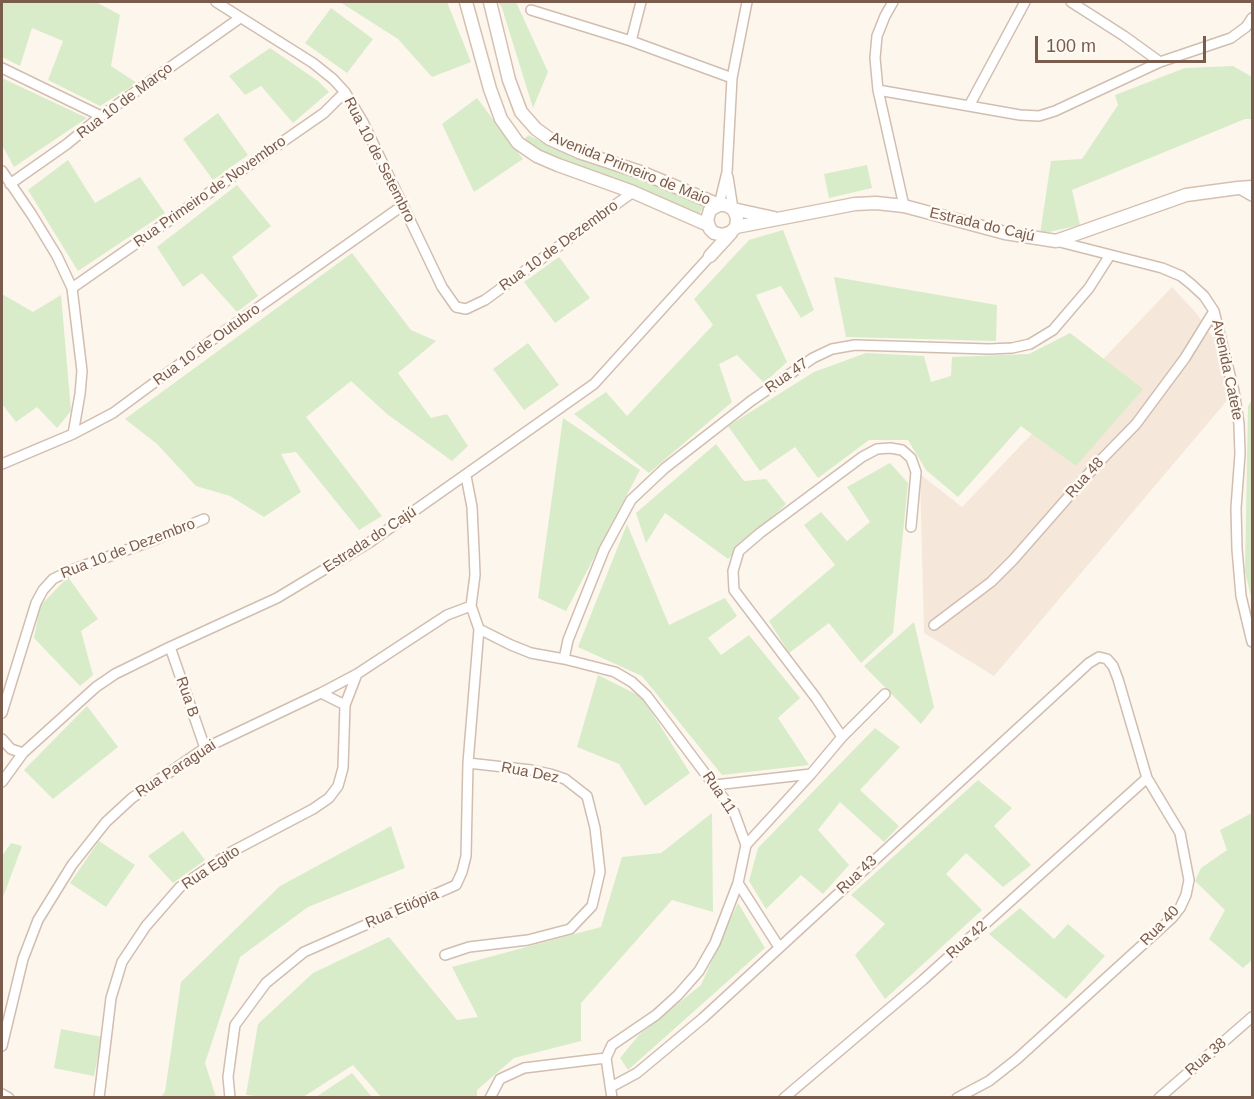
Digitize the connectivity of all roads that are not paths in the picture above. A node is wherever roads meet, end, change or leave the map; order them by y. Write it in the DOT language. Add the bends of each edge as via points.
graph roads {
  1 [pos="216,2"];
  2 [pos="466,2"];
  3 [pos="490,2"];
  4 [pos="641,2"];
  5 [pos="747,2"];
  6 [pos="893,2"];
  7 [pos="1025,2"];
  8 [pos="1071,2"];
  9 [pos="531,10"];
  10 [pos="240,18"];
  11 [pos="1252,18"];
  12 [pos="631,41"];
  13 [pos="1160,62"];
  14 [pos="2,68"];
  15 [pos="732,78"];
  16 [pos="878,90"];
  17 [pos="345,92"];
  18 [pos="969,106"];
  19 [pos="101,116"];
  20 [pos="2,171"];
  21 [pos="728,172"];
  22 [pos="10,184"];
  23 [pos="1238,188"];
  24 [pos="1252,188"];
  25 [pos="633,192"];
  26 [pos="1252,196"];
  27 [pos="719,205"];
  28 [pos="402,206"];
  29 [pos="904,206"];
  30 [pos="733,209"];
  31 [pos="778,219"];
  32 [pos="711,229"];
  33 [pos="734,230"];
  34 [pos="1056,241"];
  35 [pos="1110,255"];
  36 [pos="710,256"];
  37 [pos="72,288"];
  38 [pos="485,300"];
  39 [pos="1215,311"];
  40 [pos="73,434"];
  41 [pos="2,464"];
  42 [pos="466,476"];
  43 [pos="204,519"];
  44 [pos="911,527"];
  45 [pos="471,606"];
  46 [pos="934,625"];
  47 [pos="479,629"];
  48 [pos="1252,642"];
  49 [pos="170,647"];
  50 [pos="1099,657"];
  51 [pos="564,658"];
  52 [pos="357,674"];
  53 [pos="321,693"];
  54 [pos="885,694"];
  55 [pos="345,705"];
  56 [pos="2,712"];
  57 [pos="842,737"];
  58 [pos="2,739"];
  59 [pos="205,748"];
  60 [pos="23,753"];
  61 [pos="468,763"];
  62 [pos="811,774"];
  63 [pos="1147,778"];
  64 [pos="2,782"];
  65 [pos="715,785"];
  66 [pos="746,845"];
  67 [pos="738,883"];
  68 [pos="779,947"];
  69 [pos="445,955"];
  70 [pos="1252,1017"];
  71 [pos="2,1046"];
  72 [pos="606,1058"];
  73 [pos="611,1087"];
  74 [pos="2,1094"];
  75 [pos="9,1098"];
  76 [pos="99,1098"];
  77 [pos="230,1098"];
  78 [pos="490,1098"];
  79 [pos="612,1098"];
  80 [pos="784,1098"];
  81 [pos="957,1098"];
  82 [pos="1159,1098"];
  1 -- 10 [label="street, Rua 10 de Setembro"];
  2 -- 25 [label="main road, Avenida Primeiro de Maio" via="501,119 518,143 558,165"];
  3 -- 27 [label="main road, Avenida Primeiro de Maio" via="509,80 521,112 536,129 579,152 643,173"];
  4 -- 12 [label="street"];
  5 -- 15 [label="street"];
  6 -- 16 [label="street" via="877,36"];
  7 -- 18 [label="street"];
  8 -- 13 [label="street"];
  9 -- 12 [label="street"];
  10 -- 17 [label="street, Rua 10 de Setembro" via="313,63"];
  10 -- 19 [label="street, Rua 10 de Março"];
  11 -- 13 [label="street" via="1231,38"];
  12 -- 15 [label="street"];
  13 -- 18 [label="street" via="1040,116"];
  14 -- 19 [label="street"];
  15 -- 21 [label="street"];
  16 -- 18 [label="street"];
  16 -- 29 [label="street"];
  17 -- 28 [label="street, Rua 10 de Setembro"];
  17 -- 37 [label="street, Rua Primeiro de Novembro" via="324,113"];
  19 -- 22 [label="street, Rua 10 de Março"];
  20 -- 22 [label="street"];
  21 -- 27 [label="street"];
  21 -- 30 [label="street"];
  22 -- 37 [label="street" via="57,256"];
  23 -- 24 [label="main road, Estrada do Cajú"];
  23 -- 26 [label="street"];
  23 -- 34 [label="main road, Estrada do Cajú" via="1186,195"];
  25 -- 32 [label="main road, Avenida Primeiro de Maio"];
  25 -- 38 [label="street, Rua 10 de Dezembro"];
  27 -- 30 [label="main road, Estrada do Cajú"];
  27 -- 32 [label="main road" via="708,215"];
  28 -- 38 [label="street, Rua 10 de Setembro" via="452,304 466,309"];
  28 -- 40 [label="street, Rua 10 de Outubro" via="113,414"];
  29 -- 31 [label="main road, Estrada do Cajú" via="855,204"];
  29 -- 34 [label="main road, Estrada do Cajú" via="1005,233"];
  30 -- 31 [label="main road, Estrada do Cajú"];
  30 -- 33 [label="main road" via="737,218"];
  31 -- 33 [label="main road, Estrada do Cajú"];
  32 -- 33 [label="main road, Estrada do Cajú" via="723,235"];
  32 -- 36 [label="main road"];
  33 -- 36 [label="main road, Estrada do Cajú"];
  34 -- 35 [label="street, Avenida Catete"];
  35 -- 39 [label="street, Avenida Catete" via="1181,276"];
  35 -- 51 [label="street, Rua 47" via="1089,288 1053,330 1030,345 989,349 855,345 832,349 751,401 665,468 631,500 604,549"];
  36 -- 42 [label="street, Estrada do Cajú" via="594,384"];
  37 -- 40 [label="street" via="82,371"];
  39 -- 46 [label="street, Rua 48" via="1136,424 991,582"];
  39 -- 48 [label="street, Avenida Catete" via="1239,424 1237,549 1241,596"];
  40 -- 41 [label="street, Rua 10 de Outubro"];
  42 -- 45 [label="street" via="472,507 475,575"];
  42 -- 49 [label="street, Estrada do Cajú" via="370,542 277,598"];
  43 -- 56 [label="street, Rua 10 de Dezembro" via="53,579 36,603"];
  44 -- 57 [label="street" via="916,472 911,458 902,450 877,449 862,456 739,551 733,570 734,590"];
  45 -- 47 [label="street"];
  45 -- 52 [label="street, Rua Paraguai" via="447,615"];
  47 -- 51 [label="street, Rua 11" via="531,653"];
  47 -- 61 [label="street, Rua Etiópia"];
  49 -- 59 [label="street, Rua B"];
  49 -- 60 [label="street, Estrada do Cajú" via="96,687"];
  50 -- 63 [label="street, Rua 40" via="1113,666"];
  50 -- 68 [label="street, Rua 43"];
  51 -- 65 [label="street, Rua 11" via="615,672 632,682"];
  52 -- 53 [label="street, Rua Paraguai"];
  52 -- 55 [label="street, Rua Egito"];
  53 -- 55 [label="street"];
  53 -- 59 [label="street, Rua Paraguai"];
  54 -- 57 [label="street"];
  55 -- 76 [label="street, Rua Egito" via="343,768 338,786 328,798 233,851 180,887 146,926 122,962 111,998"];
  57 -- 62 [label="street"];
  58 -- 60 [label="street" via="11,749"];
  59 -- 71 [label="street, Rua Paraguai" via="132,798 106,822 72,866 38,920 23,959"];
  60 -- 64 [label="street, Estrada do Cajú"];
  61 -- 69 [label="street, Rua Dez" via="550,774 565,779 587,796 596,828 600,872 592,906 570,930 469,947"];
  61 -- 77 [label="street, Rua Etiópia" via="466,856 456,885 304,952 266,983 235,1025 228,1077"];
  62 -- 65 [label="street"];
  62 -- 66 [label="street"];
  63 -- 80 [label="street, Rua 42"];
  63 -- 81 [label="street, Rua 40" via="1179,833 1189,880 1180,908 1017,1059 989,1081"];
  65 -- 66 [label="street, Rua 11" via="734,812"];
  66 -- 67 [label="street"];
  67 -- 68 [label="street"];
  67 -- 72 [label="street" via="715,943 699,971 656,1015 612,1045"];
  68 -- 73 [label="street, Rua 43" via="637,1073"];
  70 -- 82 [label="street, Rua 38"];
  72 -- 73 [label="street"];
  72 -- 78 [label="street" via="524,1068 500,1079"];
  73 -- 79 [label="street"];
  74 -- 75 [label="street"];
}
